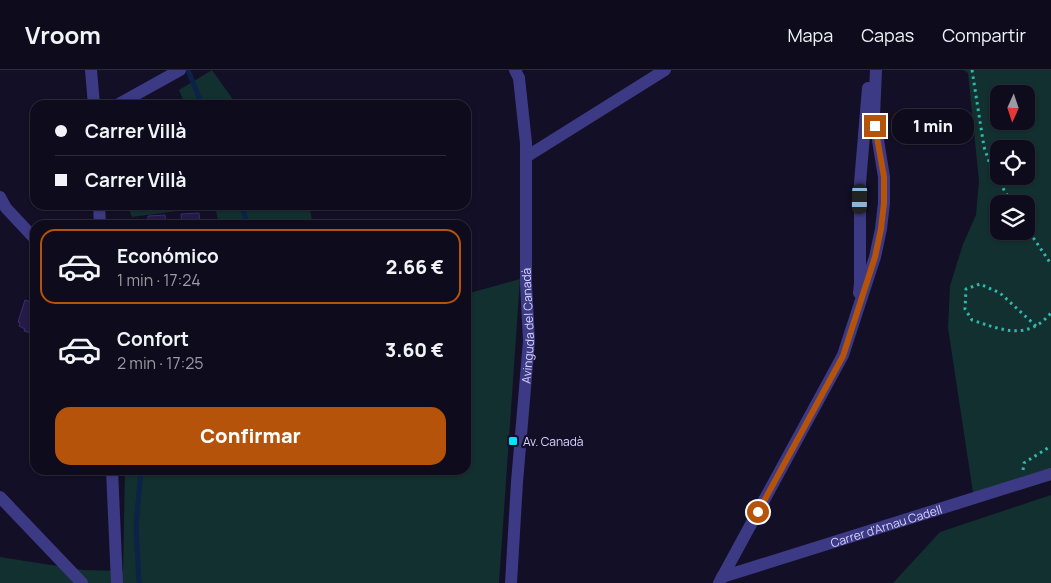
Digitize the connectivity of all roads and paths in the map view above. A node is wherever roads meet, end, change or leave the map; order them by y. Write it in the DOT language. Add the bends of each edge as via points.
graph roads {
  1 [pos="91,70"];
  2 [pos="516,70"];
  3 [pos="665,70"];
  4 [pos="870,70"];
  5 [pos="876,70"];
  6 [pos="972,70"];
  7 [pos="175,72"];
  8 [pos="94,100"];
  9 [pos="126,100"];
  10 [pos="526,156"];
  11 [pos="1007,195"];
  12 [pos="0,197"];
  13 [pos="30,234"];
  14 [pos="1035,240"];
  15 [pos="1051,264"];
  16 [pos="1051,313"];
  17 [pos="1036,326"];
  18 [pos="853,327"];
  19 [pos="1051,446"];
  20 [pos="1051,474"];
  21 [pos="112,475"];
  22 [pos="1022,483"];
  23 [pos="0,497"];
  24 [pos="721,580"];
  25 [pos="82,583"];
  26 [pos="117,583"];
  27 [pos="511,583"];
  1 -- 8 [label="street"];
  2 -- 10 [label="street, Avinguda del Canadà"];
  3 -- 10 [label="street"];
  4 -- 18 [label="street" via="860,183 860,283"];
  5 -- 18 [label="street" via="874,116 884,177 884,203 875,257"];
  6 -- 11 [label="path" via="984,147"];
  7 -- 9 [label="street"];
  10 -- 27 [label="street, Avinguda del Canadà" via="529,341"];
  12 -- 13 [label="street"];
  14 -- 15 [label="path"];
  16 -- 17 [label="path"];
  17 -- 17 [label="path" via="1000,293 980,284 966,289 965,309 972,320 1016,332"];
  18 -- 24 [label="street" via="843,356"];
  19 -- 22 [label="path" via="1024,463"];
  20 -- 22 [label="street, Carrer d'Arnau Cadell"];
  21 -- 26 [label="street"];
  22 -- 24 [label="street, Carrer d'Arnau Cadell"];
  23 -- 25 [label="street"];
}
